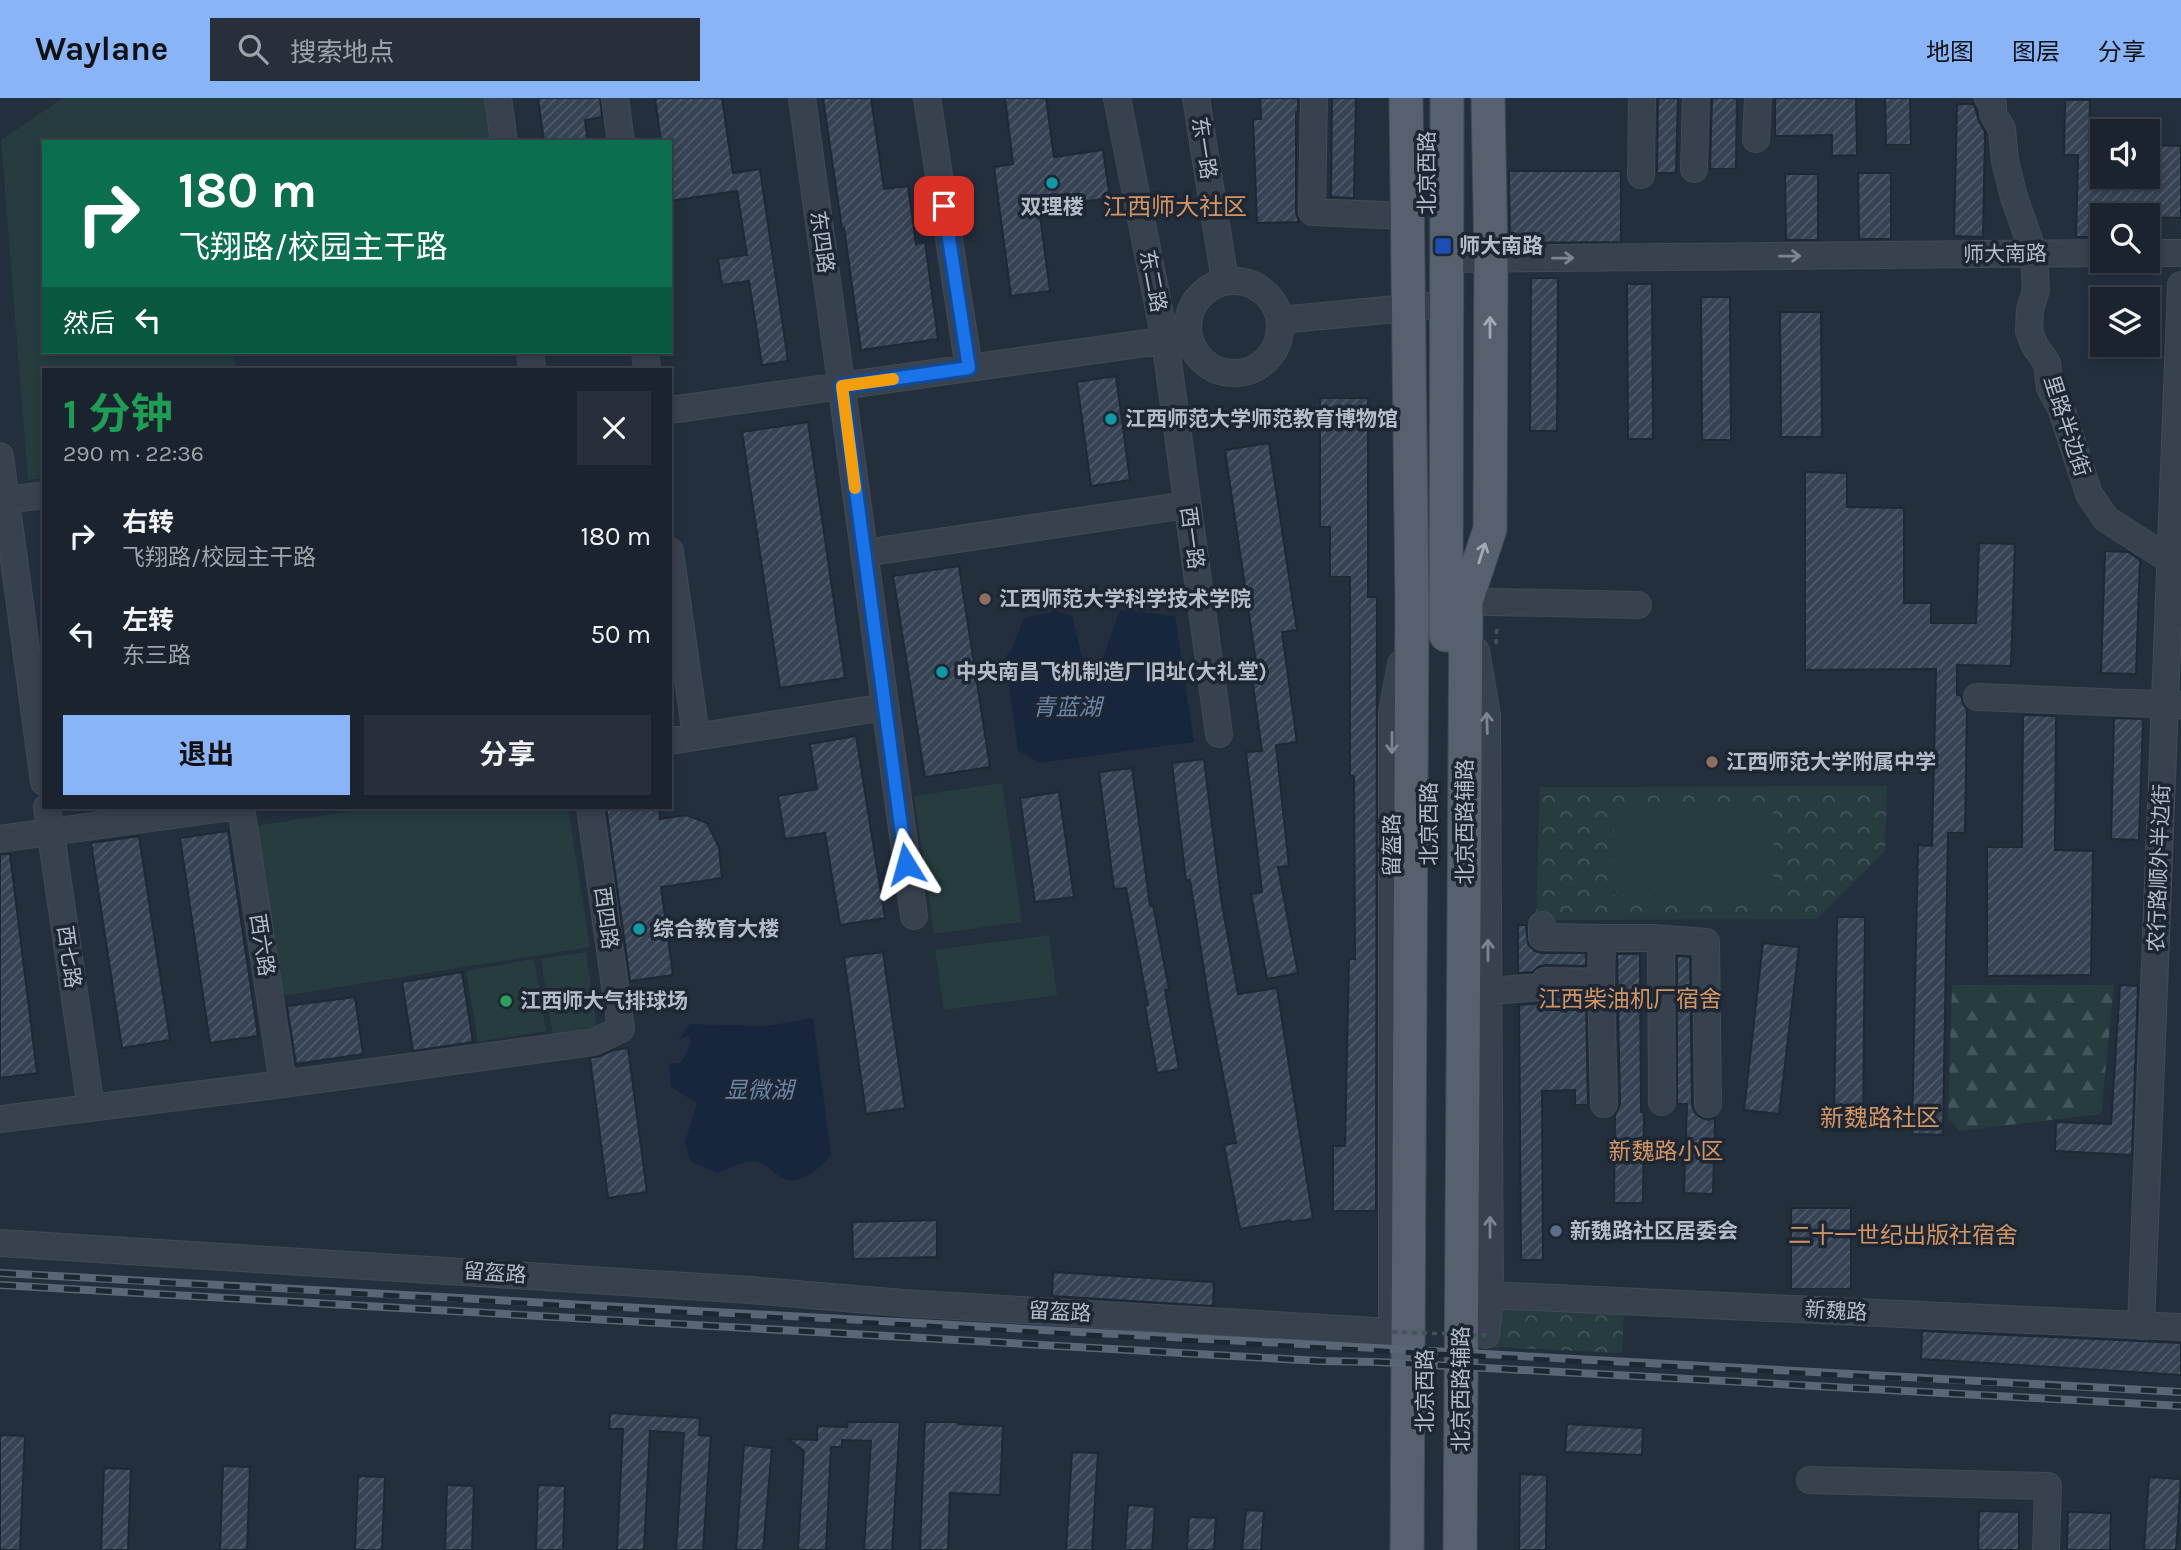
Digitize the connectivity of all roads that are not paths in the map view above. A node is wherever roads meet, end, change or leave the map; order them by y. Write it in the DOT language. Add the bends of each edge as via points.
graph roads {
  1 [pos="498,98"];
  2 [pos="615,98"];
  3 [pos="803,98"];
  4 [pos="927,98"];
  5 [pos="1117,98"];
  6 [pos="1196,98"];
  7 [pos="1314,98"];
  8 [pos="1406,98"];
  9 [pos="1427,98"];
  10 [pos="1447,98"];
  11 [pos="1488,98"];
  12 [pos="1642,98"];
  13 [pos="1696,98"];
  14 [pos="1758,98"];
  15 [pos="1988,98"];
  16 [pos="1756,139"];
  17 [pos="503,140"];
  18 [pos="621,140"];
  19 [pos="1694,169"];
  20 [pos="1641,175"];
  21 [pos="1408,216"];
  22 [pos="2090,253"];
  23 [pos="2160,253"];
  24 [pos="2181,253"];
  25 [pos="2034,254"];
  26 [pos="1446,259"];
  27 [pos="1491,259"];
  28 [pos="1225,281"];
  29 [pos="2181,285"];
  30 [pos="1419,308"];
  31 [pos="1280,320"];
  32 [pos="1177,339"];
  33 [pos="969,368"];
  34 [pos="842,386"];
  35 [pos="2179,400"];
  36 [pos="672,410"];
  37 [pos="0,456"];
  38 [pos="42,495"];
  39 [pos="3,501"];
  40 [pos="1187,506"];
  41 [pos="864,553"];
  42 [pos="2170,560"];
  43 [pos="672,582"];
  44 [pos="1456,601"];
  45 [pos="1412,603"];
  46 [pos="1638,605"];
  47 [pos="1977,697"];
  48 [pos="2173,705"];
  49 [pos="885,707"];
  50 [pos="1219,734"];
  51 [pos="683,738"];
  52 [pos="42,768"];
  53 [pos="204,809"];
  54 [pos="241,809"];
  55 [pos="590,809"];
  56 [pos="49,820"];
  57 [pos="0,839"];
  58 [pos="914,916"];
  59 [pos="1542,925"];
  60 [pos="1602,938"];
  61 [pos="1652,938"];
  62 [pos="1601,982"];
  63 [pos="1489,991"];
  64 [pos="283,1084"];
  65 [pos="1662,1102"];
  66 [pos="1604,1104"];
  67 [pos="1708,1104"];
  68 [pos="91,1108"];
  69 [pos="0,1119"];
  70 [pos="0,1243"];
  71 [pos="1490,1295"];
  72 [pos="2141,1326"];
  73 [pos="2181,1327"];
  74 [pos="1486,1335"];
  75 [pos="1810,1480"];
  76 [pos="1407,1550"];
  77 [pos="1424,1550"];
  78 [pos="1440,1550"];
  79 [pos="1460,1550"];
  80 [pos="2046,1550"];
  1 -- 17 [label="street"];
  2 -- 18 [label="street"];
  3 -- 34 [label="street, 东四路"];
  4 -- 33 [label="street"];
  5 -- 32 [label="street, 东二路"];
  6 -- 28 [label="street, 东一路"];
  7 -- 21 [label="street" via="1312,212"];
  8 -- 21 [label="main road"];
  9 -- 30 [label="main road, 北京西路"];
  10 -- 26 [label="main road, 北京西路"];
  11 -- 27 [label="main road, 北京西路辅路"];
  12 -- 20 [label="street"];
  13 -- 19 [label="street"];
  14 -- 16 [label="street"];
  15 -- 25 [label="street, 里路半边街" via="2003,129 2005,162"];
  21 -- 30 [label="main road"];
  22 -- 25 [label="street, 师大南路"];
  23 -- 24 [label="street"];
  27 -- 25 [label="street, 师大南路, one-way"];
  25 -- 42 [label="street, 里路半边街" via="2036,290 2029,310 2029,331 2047,363 2049,388 2061,408 2089,494 2106,519"];
  26 -- 27 [label="street, 师大南路"];
  26 -- 44 [label="main road, 北京西路"];
  44 -- 27 [label="main road, 北京西路辅路, one-way" via="1490,528"];
  28 -- 31 [label="street" via="1255,285 1267,294"];
  28 -- 32 [label="street" via="1200,295"];
  29 -- 35 [label="street, 农行路顺外半边街"];
  30 -- 31 [label="street"];
  30 -- 45 [label="main road"];
  30 -- 77 [label="main road, 北京西路" via="1430,602"];
  31 -- 32 [label="street" via="1279,336 1263,363 1234,373 1205,363"];
  32 -- 33 [label="street"];
  32 -- 40 [label="street, 西一路"];
  33 -- 34 [label="street"];
  34 -- 36 [label="street"];
  34 -- 41 [label="street, 东四路"];
  35 -- 42 [label="street, 农行路顺外半边街"];
  37 -- 39 [label="street"];
  38 -- 39 [label="street"];
  39 -- 52 [label="street"];
  40 -- 41 [label="street"];
  40 -- 50 [label="street, 西一路"];
  41 -- 49 [label="street, 东四路"];
  42 -- 48 [label="street, 农行路顺外半边街"];
  43 -- 51 [label="street"];
  44 -- 46 [label="street"];
  63 -- 44 [label="street, one-way" via="1487,715"];
  44 -- 78 [label="main road, 北京西路"];
  44 -- 79 [label="main road, 北京西路辅路"];
  45 -- 70 [label="street, 留盔路, one-way" via="1392,712 1392,1332"];
  45 -- 76 [label="main road"];
  47 -- 48 [label="street"];
  48 -- 72 [label="street, 农行路顺外半边街"];
  49 -- 51 [label="street"];
  49 -- 58 [label="street, 东四路"];
  53 -- 56 [label="street"];
  54 -- 64 [label="street, 西六路"];
  55 -- 64 [label="street, 西四路" via="621,1028 594,1042"];
  56 -- 57 [label="street"];
  56 -- 68 [label="street, 西七路"];
  59 -- 60 [label="street" via="1542,937"];
  60 -- 61 [label="street"];
  60 -- 62 [label="street"];
  61 -- 65 [label="street" via="1661,948"];
  61 -- 67 [label="street" via="1706,942"];
  62 -- 63 [label="street" via="1545,981 1541,987"];
  62 -- 66 [label="street"];
  71 -- 63 [label="street, one-way"];
  64 -- 68 [label="street"];
  68 -- 69 [label="street"];
  71 -- 72 [label="street, 新魏路"];
  71 -- 74 [label="street"];
  72 -- 73 [label="street, 新魏路"];
  75 -- 80 [label="street" via="2048,1486"];
}
